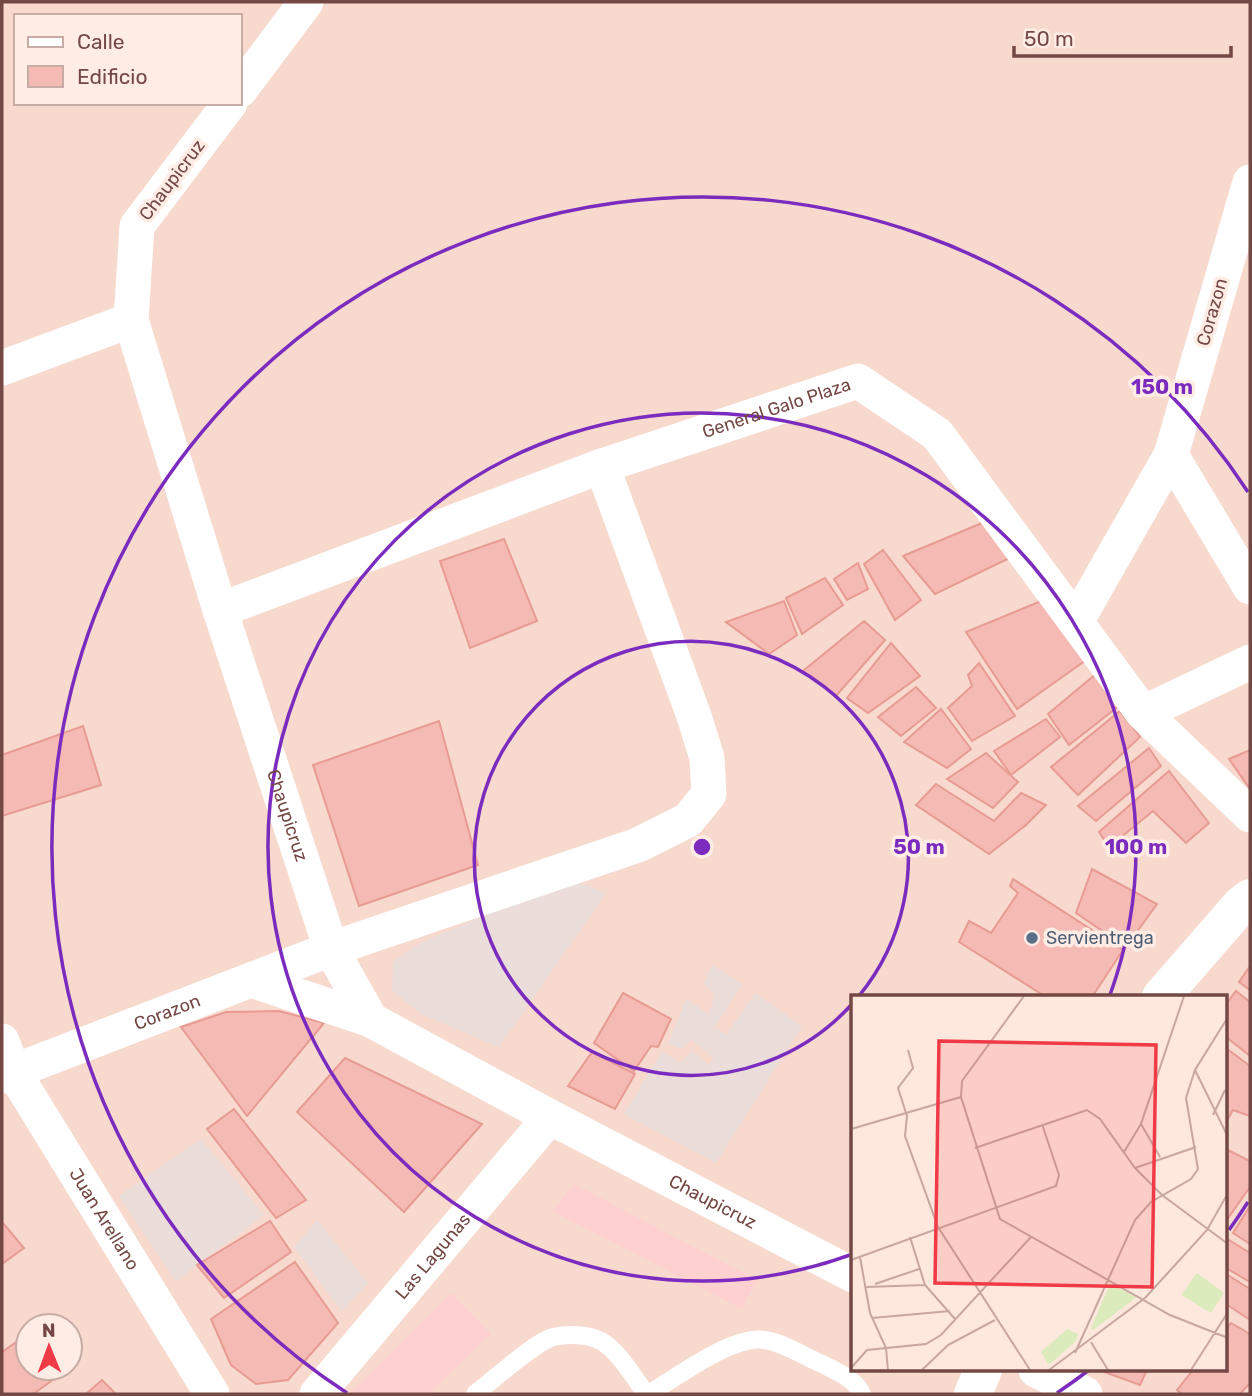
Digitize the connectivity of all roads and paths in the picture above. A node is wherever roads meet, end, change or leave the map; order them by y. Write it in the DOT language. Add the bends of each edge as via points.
graph roads {
  1 [pos="306,2"];
  2 [pos="242,87"];
  3 [pos="228,105"];
  4 [pos="1250,182"];
  5 [pos="131,320"];
  6 [pos="2,368"];
  7 [pos="1171,455"];
  8 [pos="602,466"];
  9 [pos="1250,587"];
  10 [pos="220,610"];
  11 [pos="1076,622"];
  12 [pos="1250,662"];
  13 [pos="1143,712"];
  14 [pos="1250,816"];
  15 [pos="1250,898"];
  16 [pos="331,949"];
  17 [pos="251,980"];
  18 [pos="1163,995"];
  19 [pos="371,1020"];
  20 [pos="6,1063"];
  21 [pos="550,1117"];
  22 [pos="851,1274"];
  23 [pos="982,1372"];
  24 [pos="1040,1372"];
  25 [pos="212,1394"];
  26 [pos="317,1394"];
  27 [pos="475,1394"];
  28 [pos="647,1394"];
  29 [pos="862,1394"];
  30 [pos="973,1394"];
  31 [pos="1085,1394"];
  1 -- 2 [label="street"];
  3 -- 5 [label="street, Chaupicruz" via="137,226"];
  4 -- 7 [label="street, Corazon"];
  5 -- 6 [label="street"];
  5 -- 10 [label="street, Chaupicruz"];
  7 -- 9 [label="street"];
  7 -- 11 [label="street, Corazon"];
  8 -- 10 [label="street, General Galo Plaza"];
  8 -- 11 [label="street, General Galo Plaza" via="858,381 937,434"];
  8 -- 16 [label="street, Corazon" via="694,716 707,758 709,794 688,820 638,845"];
  10 -- 16 [label="street, Chaupicruz"];
  11 -- 13 [label="street, General Galo Plaza"];
  12 -- 13 [label="street"];
  13 -- 14 [label="street, General Galo Plaza"];
  15 -- 18 [label="main road"];
  16 -- 17 [label="street, Corazon"];
  16 -- 19 [label="street, Chaupicruz"];
  17 -- 19 [label="street"];
  17 -- 20 [label="street, Corazon"];
  19 -- 21 [label="street, Chaupicruz"];
  20 -- 25 [label="street, Juan Arellano"];
  21 -- 22 [label="street, Chaupicruz"];
  21 -- 26 [label="street, Las Lagunas"];
  23 -- 30 [label="main road"];
  24 -- 31 [label="street"];
  27 -- 28 [label="lane" via="552,1337 582,1335 602,1341"];
  28 -- 29 [label="lane" via="732,1345 750,1340 780,1344 839,1373 860,1387"];
}
